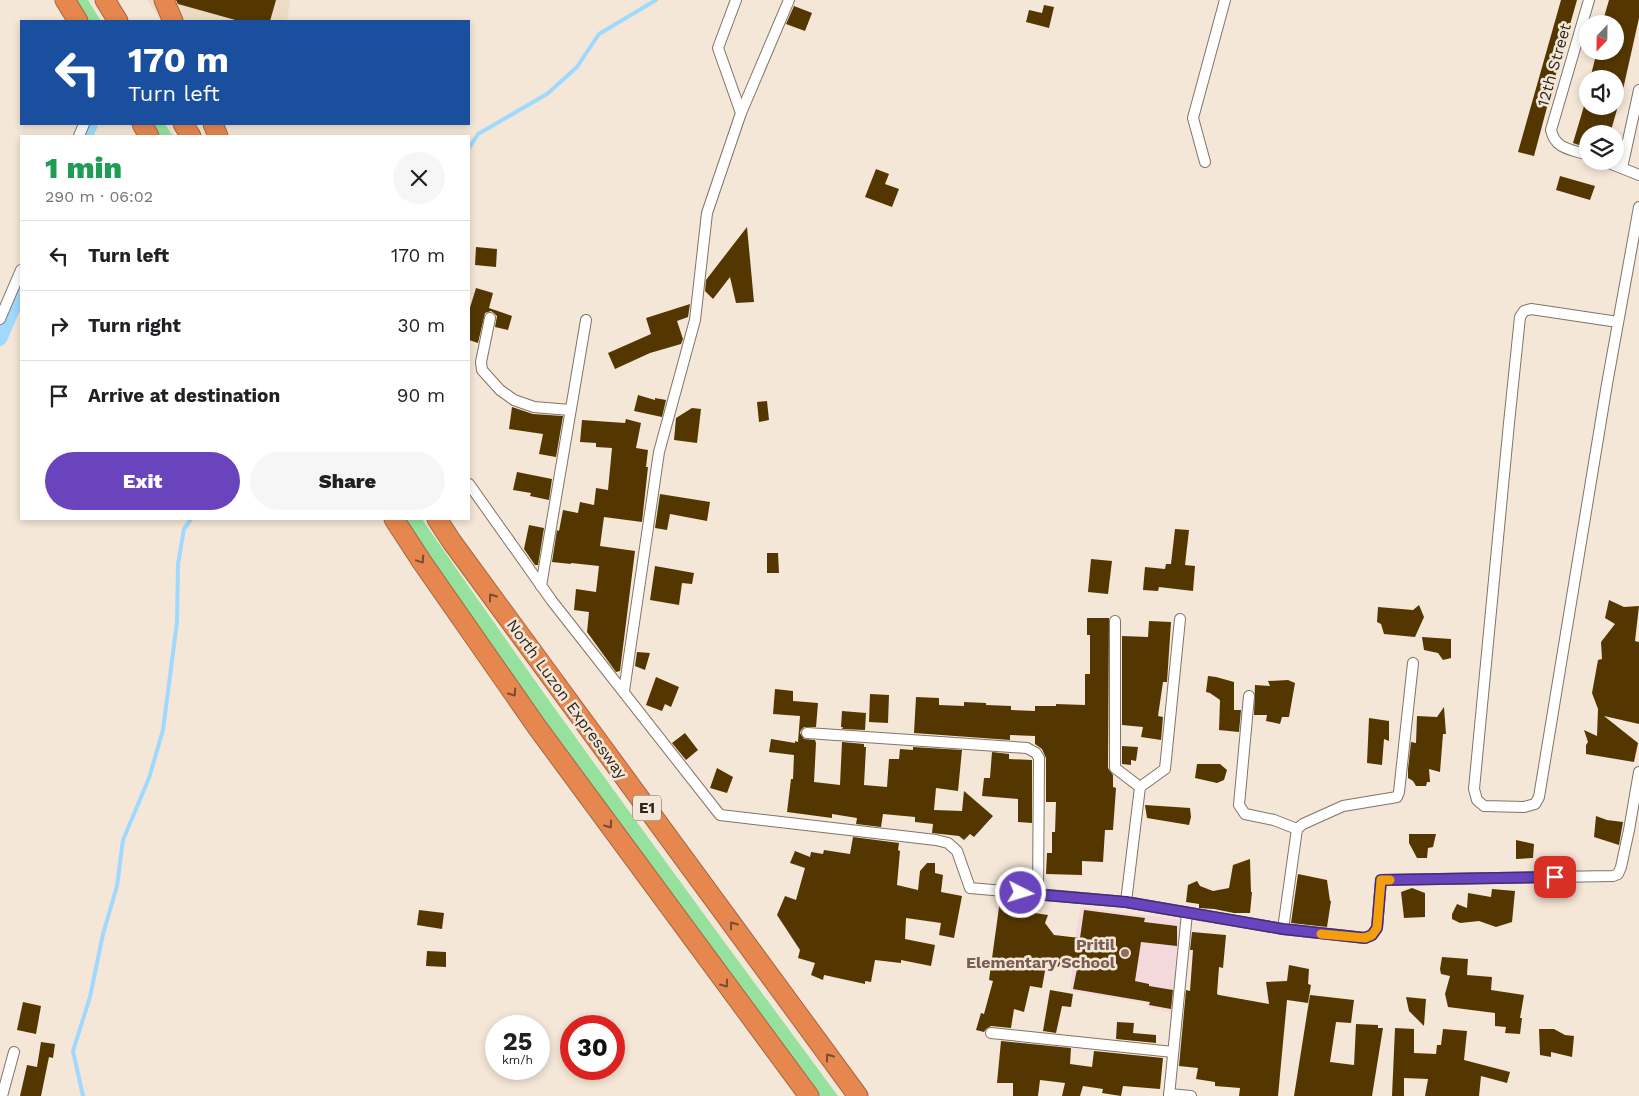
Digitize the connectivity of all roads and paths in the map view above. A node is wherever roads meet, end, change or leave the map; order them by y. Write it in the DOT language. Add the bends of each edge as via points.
graph roads {
  1 [pos="65,0"];
  2 [pos="105,0"];
  3 [pos="164,0"];
  4 [pos="736,0"];
  5 [pos="789,0"];
  6 [pos="1225,0"];
  7 [pos="1589,0"];
  8 [pos="77,20"];
  9 [pos="117,20"];
  10 [pos="172,20"];
  11 [pos="1639,90"];
  12 [pos="742,113"];
  13 [pos="1579,152"];
  14 [pos="1624,159"];
  15 [pos="1205,162"];
  16 [pos="1624,169"];
  17 [pos="1639,175"];
  18 [pos="1639,207"];
  19 [pos="20,272"];
  20 [pos="490,318"];
  21 [pos="0,319"];
  22 [pos="586,320"];
  23 [pos="1618,322"];
  24 [pos="570,410"];
  25 [pos="470,485"];
  26 [pos="395,520"];
  27 [pos="438,520"];
  28 [pos="541,586"];
  29 [pos="1180,619"];
  30 [pos="1115,621"];
  31 [pos="1413,663"];
  32 [pos="624,691"];
  33 [pos="1249,696"];
  34 [pos="807,733"];
  35 [pos="1639,772"];
  36 [pos="1140,787"];
  37 [pos="1297,829"];
  38 [pos="1634,831"];
  39 [pos="1038,894"];
  40 [pos="1126,902"];
  41 [pos="1186,913"];
  42 [pos="1283,929"];
  43 [pos="991,1033"];
  44 [pos="14,1052"];
  45 [pos="1173,1052"];
  46 [pos="1169,1095"];
  47 [pos="2,1096"];
  48 [pos="809,1096"];
  49 [pos="858,1096"];
  50 [pos="1191,1096"];
  1 -- 8 [label="highway"];
  2 -- 9 [label="highway"];
  3 -- 10 [label="highway"];
  4 -- 12 [label="street" via="718,48"];
  5 -- 12 [label="street"];
  6 -- 15 [label="street" via="1192,118"];
  7 -- 13 [label="street, 12th Street" via="1551,130 1558,144"];
  11 -- 14 [label="street"];
  12 -- 32 [label="street" via="707,213 696,320 659,452"];
  16 -- 17 [label="street"];
  18 -- 23 [label="street"];
  19 -- 21 [label="street"];
  20 -- 24 [label="street" via="482,370 514,400"];
  22 -- 24 [label="street"];
  23 -- 23 [label="street" via="1539,797 1535,804 1524,807 1484,806 1477,800 1474,789 1520,317 1531,309"];
  24 -- 28 [label="street"];
  25 -- 28 [label="street"];
  26 -- 48 [label="highway, E1, one-way" via="537,727"];
  49 -- 27 [label="highway, North Luzon Expressway / E1, one-way"];
  28 -- 32 [label="street"];
  29 -- 36 [label="street" via="1165,769"];
  30 -- 36 [label="street" via="1115,768"];
  31 -- 37 [label="street" via="1397,797 1343,806"];
  32 -- 39 [label="street" via="720,815 936,840 957,852 970,888"];
  33 -- 37 [label="street" via="1239,805 1245,814"];
  34 -- 39 [label="street" via="1028,748 1036,753 1039,758"];
  35 -- 38 [label="street"];
  36 -- 40 [label="street"];
  37 -- 42 [label="street"];
  38 -- 42 [label="street" via="1618,874 1613,876 1381,880 1377,928 1372,935 1365,938"];
  39 -- 40 [label="street"];
  40 -- 41 [label="street"];
  41 -- 42 [label="street"];
  41 -- 45 [label="street"];
  43 -- 45 [label="street"];
  44 -- 47 [label="street"];
  45 -- 46 [label="street"];
  46 -- 50 [label="street"];
}
